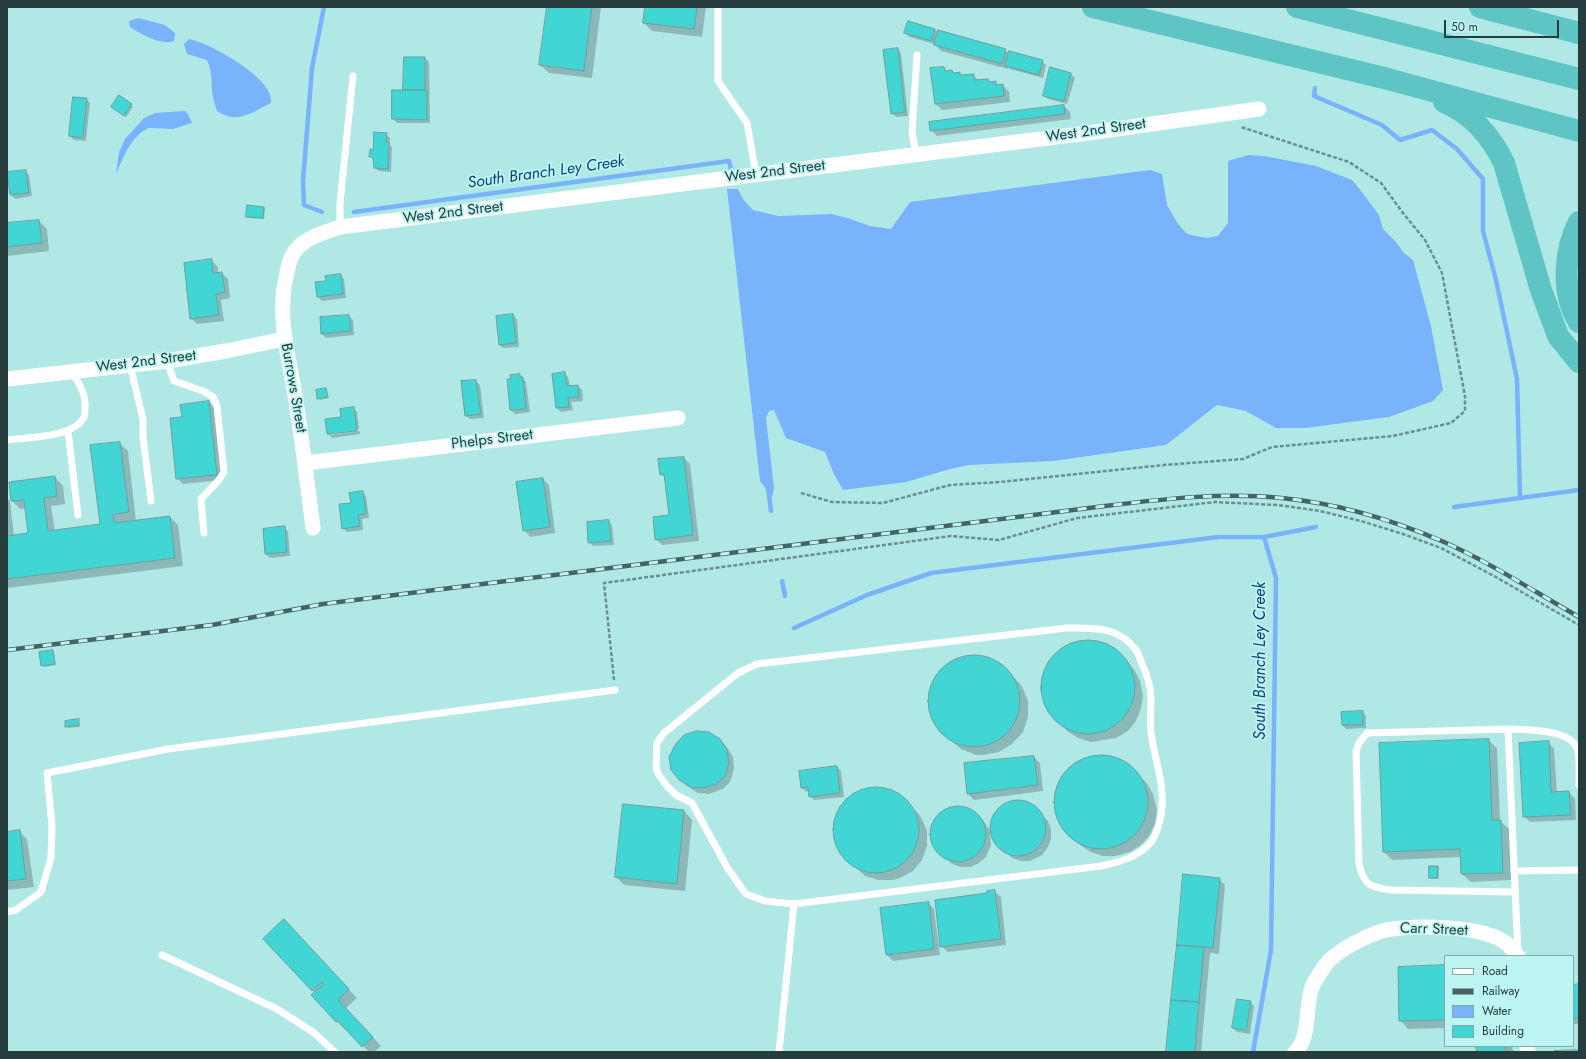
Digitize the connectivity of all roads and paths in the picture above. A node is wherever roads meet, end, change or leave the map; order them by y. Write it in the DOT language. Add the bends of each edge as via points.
graph roads {
  1 [pos="718,7"];
  2 [pos="1093,7"];
  3 [pos="1297,7"];
  4 [pos="1480,7"];
  5 [pos="1579,32"];
  6 [pos="917,54"];
  7 [pos="353,76"];
  8 [pos="1388,79"];
  9 [pos="1579,79"];
  10 [pos="1259,109"];
  11 [pos="1237,125"];
  12 [pos="1579,131"];
  13 [pos="916,154"];
  14 [pos="756,174"];
  15 [pos="1579,222"];
  16 [pos="340,227"];
  17 [pos="296,249"];
  18 [pos="1579,322"];
  19 [pos="284,339"];
  20 [pos="167,360"];
  21 [pos="1579,362"];
  22 [pos="130,365"];
  23 [pos="71,372"];
  24 [pos="7,379"];
  25 [pos="678,418"];
  26 [pos="68,430"];
  27 [pos="7,440"];
  28 [pos="306,463"];
  29 [pos="801,493"];
  30 [pos="151,501"];
  31 [pos="78,515"];
  32 [pos="313,528"];
  33 [pos="204,533"];
  34 [pos="1579,625"];
  35 [pos="615,690"];
  36 [pos="1508,729"];
  37 [pos="1579,785"];
  38 [pos="1579,870"];
  39 [pos="1514,871"];
  40 [pos="1515,892"];
  41 [pos="794,904"];
  42 [pos="7,912"];
  43 [pos="162,955"];
  44 [pos="1517,955"];
  45 [pos="1518,955"];
  46 [pos="335,1052"];
  47 [pos="778,1052"];
  48 [pos="1295,1052"];
  1 -- 14 [label="lane" via="718,81 748,123"];
  2 -- 8 [label="highway"];
  3 -- 9 [label="highway"];
  4 -- 5 [label="highway"];
  6 -- 13 [label="lane" via="912,132"];
  7 -- 16 [label="lane" via="340,203"];
  8 -- 12 [label="highway"];
  8 -- 21 [label="highway" via="1465,113 1496,146 1504,163 1541,290 1558,336"];
  10 -- 13 [label="street, West 2nd Street"];
  11 -- 29 [label="path" via="1349,162 1381,183 1425,240 1442,273 1465,396 1465,411 1451,423 1393,436 1272,448 1243,459 950,485 883,503 832,502"];
  13 -- 14 [label="street, West 2nd Street"];
  14 -- 16 [label="street, West 2nd Street"];
  15 -- 18 [label="highway" via="1573,232 1566,269 1568,295"];
  16 -- 17 [label="street, West 2nd Street" via="313,236"];
  17 -- 19 [label="street, Burrows Street" via="283,286"];
  19 -- 20 [label="street, West 2nd Street"];
  19 -- 28 [label="street, Burrows Street"];
  20 -- 22 [label="street, West 2nd Street"];
  20 -- 33 [label="lane" via="174,381 208,394 213,397 217,406 224,472 201,499"];
  22 -- 23 [label="street, West 2nd Street"];
  22 -- 30 [label="lane" via="143,419"];
  23 -- 24 [label="street, West 2nd Street"];
  23 -- 26 [label="lane" via="80,384 86,400 85,417 76,427"];
  25 -- 28 [label="street, Phelps Street"];
  26 -- 27 [label="lane"];
  26 -- 31 [label="lane"];
  28 -- 32 [label="street, Burrows Street"];
  34 -- 35 [label="path" via="1441,548 1403,534 1320,511 1278,505 1215,502 1077,518 999,540 951,536 604,583"];
  35 -- 42 [label="lane" via="168,749 47,772 52,826 51,858 41,892 16,910"];
  36 -- 37 [label="lane" via="1548,732 1564,736 1573,743 1578,749"];
  36 -- 39 [label="lane"];
  36 -- 40 [label="lane" via="1367,733 1356,751 1359,864 1362,876 1369,885 1379,888"];
  38 -- 39 [label="lane"];
  39 -- 40 [label="lane"];
  40 -- 45 [label="lane"];
  41 -- 41 [label="lane" via="1101,866 1125,861 1140,852 1152,841 1162,808 1151,732 1151,697 1146,674 1136,650 1124,638 1109,630 1067,628 757,664 738,673 664,733 657,743 656,768 666,786 676,795 692,803 728,869 746,894 765,902"];
  41 -- 47 [label="lane"];
  43 -- 46 [label="lane" via="277,1009 313,1032"];
  44 -- 48 [label="street, Carr Street" via="1502,940 1485,932 1434,927 1392,928 1378,932 1347,947 1326,965 1312,986 1305,1034"];
}
